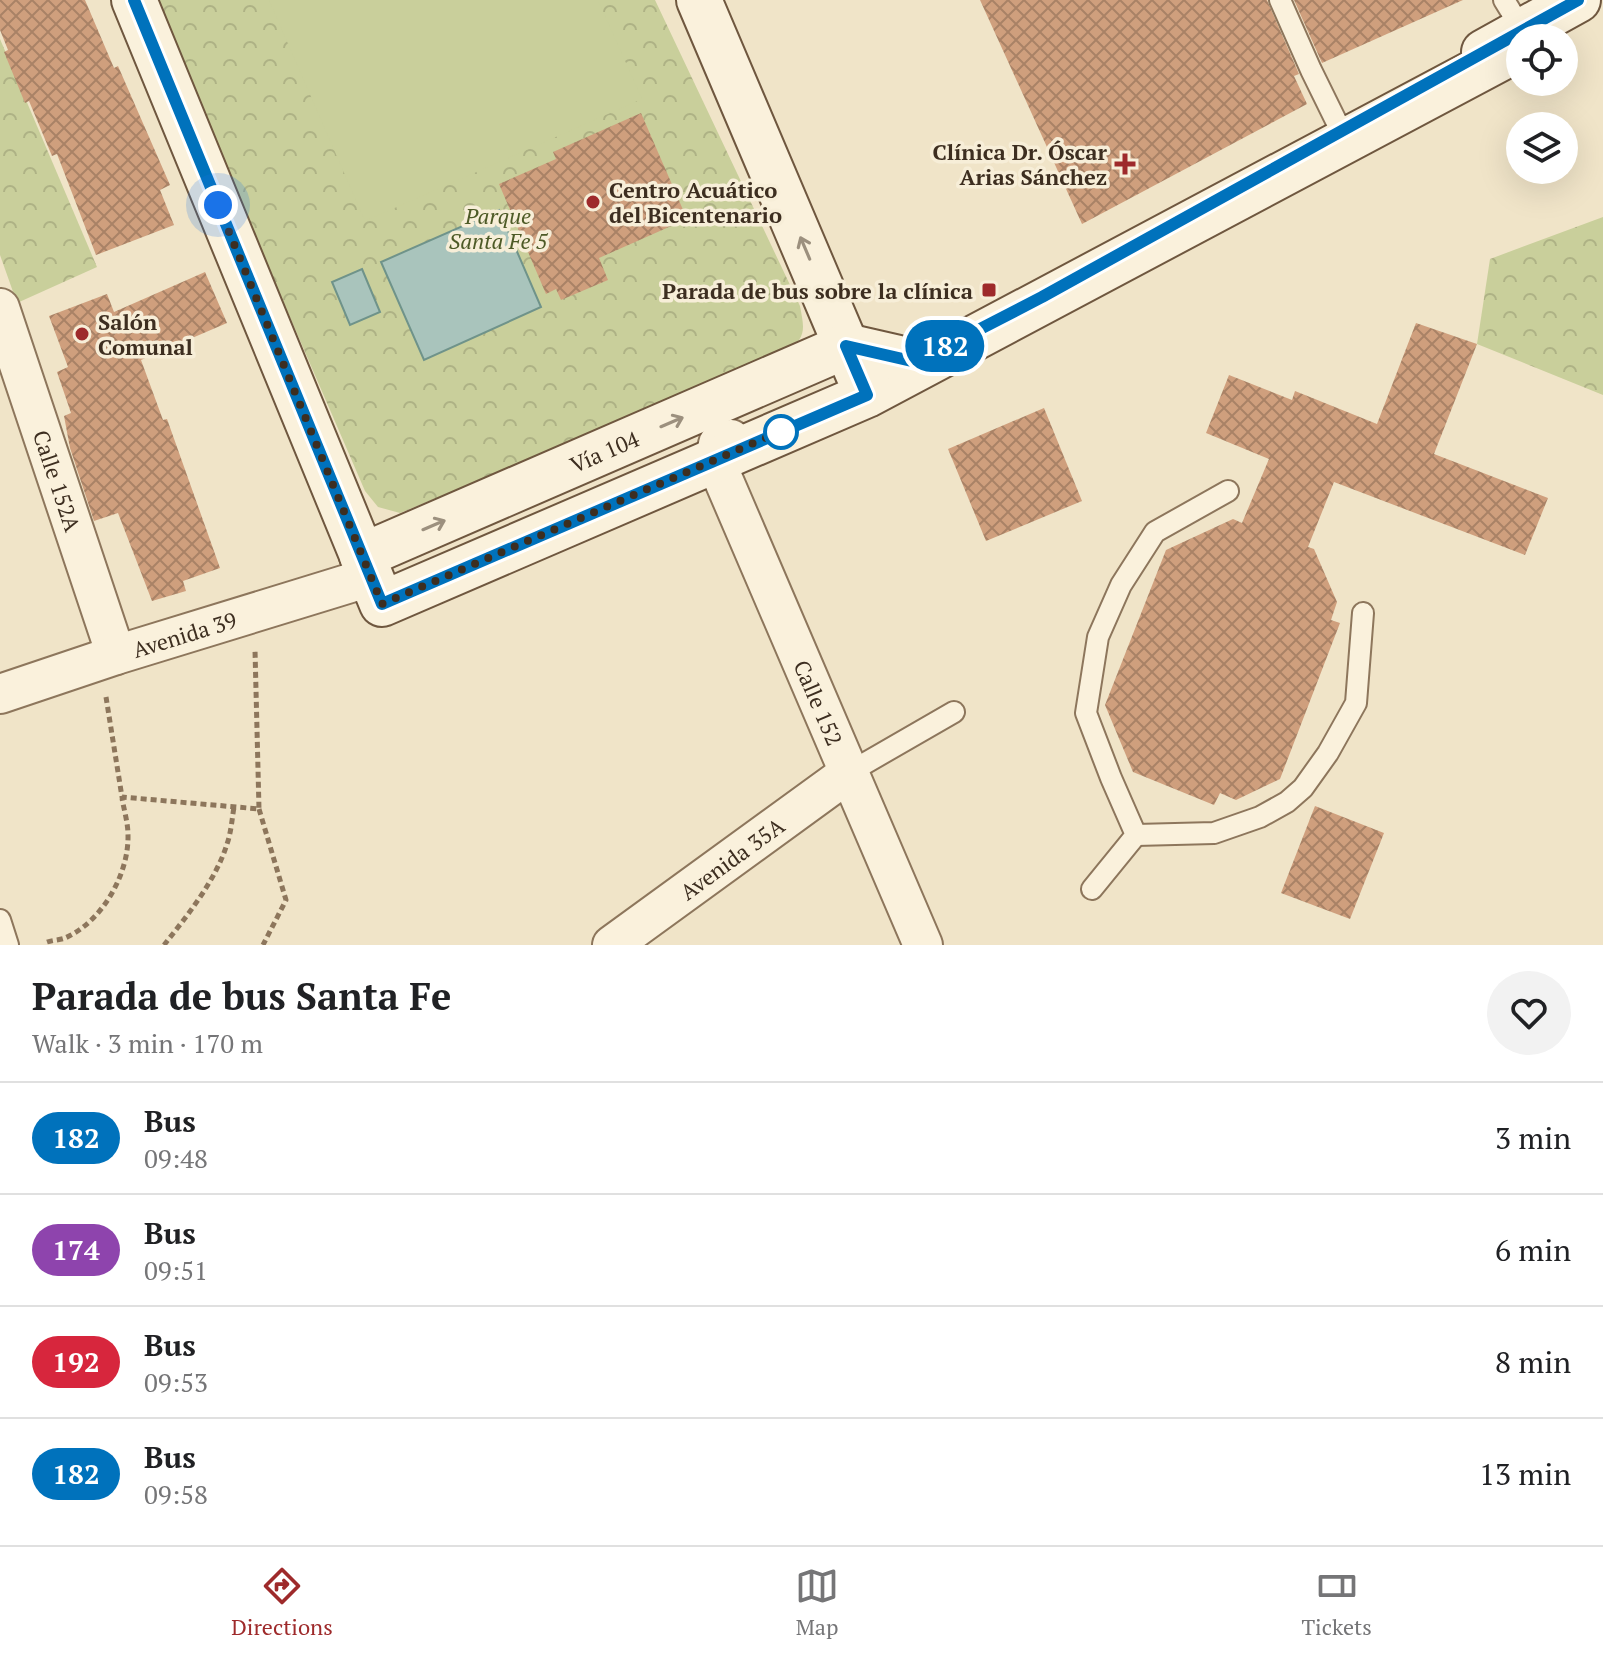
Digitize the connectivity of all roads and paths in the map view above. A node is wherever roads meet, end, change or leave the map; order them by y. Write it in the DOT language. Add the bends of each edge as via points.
graph roads {
  1 [pos="134,0"];
  2 [pos="699,0"];
  3 [pos="1280,0"];
  4 [pos="1578,0"];
  5 [pos="1603,4"];
  6 [pos="1531,24"];
  7 [pos="1537,24"];
  8 [pos="1506,37"];
  9 [pos="1506,38"];
  10 [pos="1341,131"];
  11 [pos="0,308"];
  12 [pos="859,375"];
  13 [pos="715,460"];
  14 [pos="1228,491"];
  15 [pos="366,567"];
  16 [pos="254,613"];
  17 [pos="1363,613"];
  18 [pos="108,658"];
  19 [pos="0,694"];
  20 [pos="954,712"];
  21 [pos="850,772"];
  22 [pos="122,797"];
  23 [pos="234,807"];
  24 [pos="259,809"];
  25 [pos="1136,835"];
  26 [pos="1092,889"];
  27 [pos="0,920"];
  28 [pos="47,942"];
  29 [pos="8,945"];
  30 [pos="164,945"];
  31 [pos="263,945"];
  32 [pos="612,945"];
  33 [pos="923,945"];
  1 -- 15 [label="main road, Vía 104"];
  12 -- 2 [label="main road, one-way"];
  3 -- 10 [label="lane"];
  4 -- 6 [label="main road, Vía 104"];
  5 -- 7 [label="main road, Vía 104"];
  8 -- 12 [label="main road, Vía 104"];
  9 -- 10 [label="main road, Vía 104"];
  10 -- 12 [label="main road, Vía 104" via="916,362"];
  11 -- 18 [label="street, Calle 152A"];
  12 -- 13 [label="main road, Vía 104"];
  15 -- 12 [label="main road, Vía 104, one-way"];
  13 -- 15 [label="main road, Vía 104" via="382,604"];
  13 -- 21 [label="street, Calle 152"];
  14 -- 25 [label="lane" via="1155,532 1121,585 1098,637 1086,713"];
  15 -- 16 [label="street, Avenida 39"];
  16 -- 18 [label="street, Avenida 39"];
  16 -- 24 [label="path"];
  17 -- 25 [label="lane" via="1356,703 1303,788 1260,817 1214,833"];
  18 -- 19 [label="street, Avenida 39"];
  18 -- 22 [label="path"];
  20 -- 21 [label="lane"];
  21 -- 32 [label="street, Avenida 35A"];
  21 -- 33 [label="street, Calle 152"];
  22 -- 23 [label="path"];
  22 -- 28 [label="path" via="128,836 116,888 85,924"];
  23 -- 24 [label="path"];
  23 -- 30 [label="path" via="227,844 210,881"];
  24 -- 31 [label="path" via="286,900"];
  25 -- 26 [label="lane"];
  27 -- 29 [label="lane"];
}
